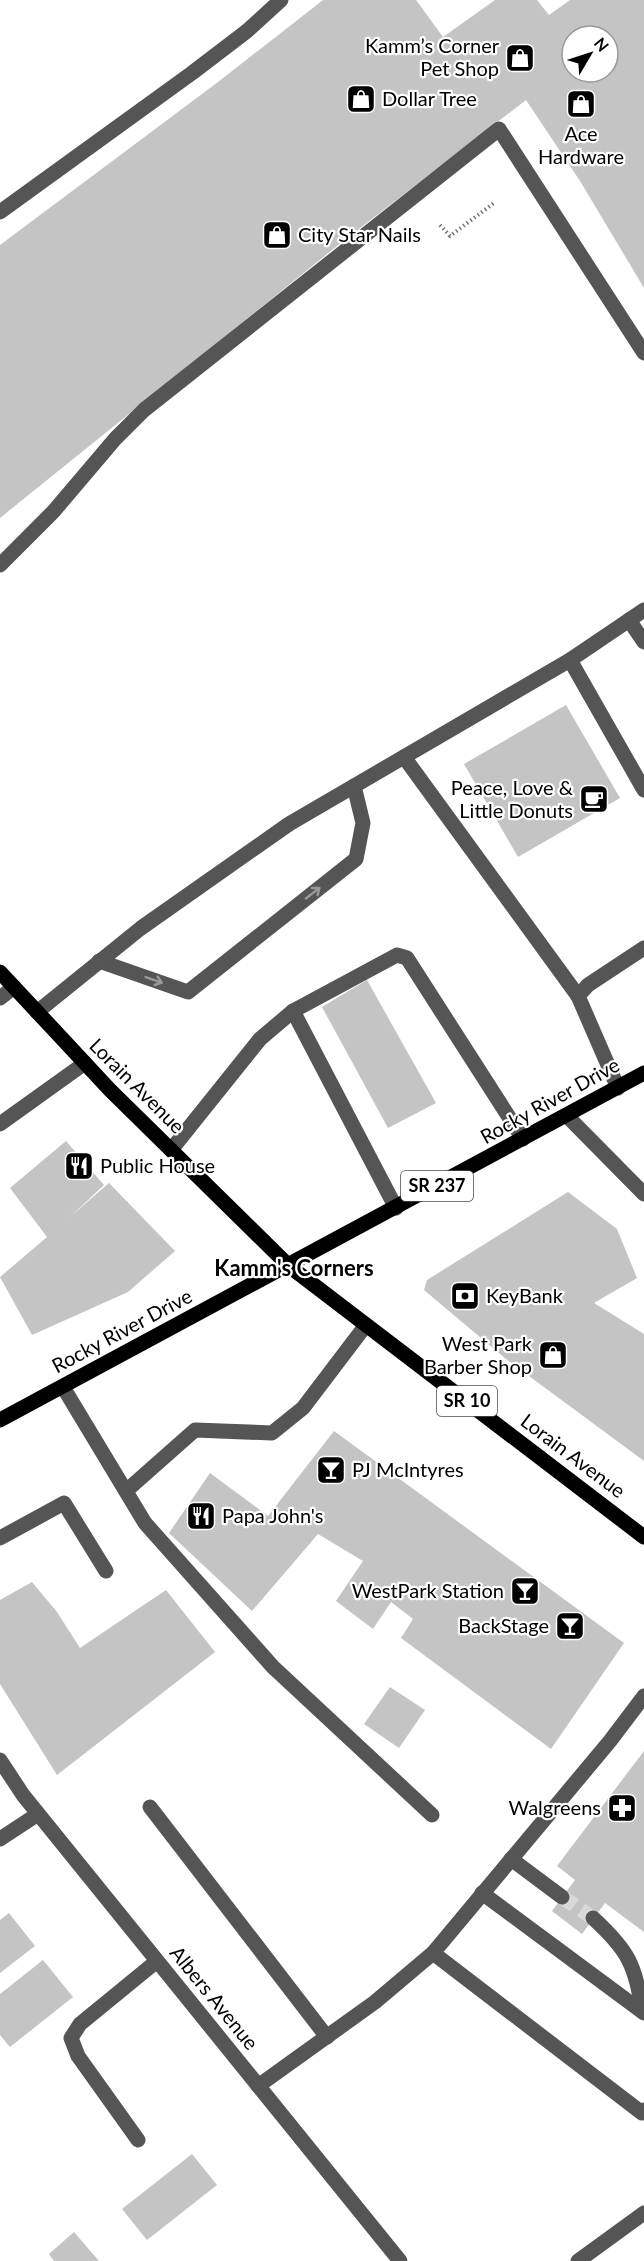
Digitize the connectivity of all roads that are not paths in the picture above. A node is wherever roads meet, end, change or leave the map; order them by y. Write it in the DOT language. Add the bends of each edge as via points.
graph roads {
  1 [pos="281,0"];
  2 [pos="0,212"];
  3 [pos="644,353"];
  4 [pos="0,566"];
  5 [pos="644,610"];
  6 [pos="629,620"];
  7 [pos="644,642"];
  8 [pos="570,660"];
  9 [pos="404,757"];
  10 [pos="354,786"];
  11 [pos="644,789"];
  12 [pos="644,948"];
  13 [pos="99,961"];
  14 [pos="0,972"];
  15 [pos="14,987"];
  16 [pos="578,996"];
  17 [pos="0,998"];
  18 [pos="293,1011"];
  19 [pos="37,1012"];
  20 [pos="85,1063"];
  21 [pos="644,1073"];
  22 [pos="618,1088"];
  23 [pos="567,1116"];
  24 [pos="0,1124"];
  25 [pos="523,1139"];
  26 [pos="171,1150"];
  27 [pos="644,1194"];
  28 [pos="396,1208"];
  29 [pos="289,1266"];
  30 [pos="366,1325"];
  31 [pos="63,1387"];
  32 [pos="0,1420"];
  33 [pos="126,1491"];
  34 [pos="644,1537"];
  35 [pos="0,1538"];
  36 [pos="106,1571"];
  37 [pos="644,1696"];
  38 [pos="0,1760"];
  39 [pos="150,1807"];
  40 [pos="38,1814"];
  41 [pos="432,1815"];
  42 [pos="0,1839"];
  43 [pos="511,1859"];
  44 [pos="482,1893"];
  45 [pos="562,1897"];
  46 [pos="593,1918"];
  47 [pos="433,1953"];
  48 [pos="157,1961"];
  49 [pos="644,2013"];
  50 [pos="327,2037"];
  51 [pos="258,2086"];
  52 [pos="643,2112"];
  53 [pos="138,2140"];
  54 [pos="644,2212"];
  55 [pos="400,2261"];
  56 [pos="578,2261"];
  1 -- 2 [label="street" via="192,73"];
  3 -- 4 [label="street" via="499,129 144,410"];
  5 -- 6 [label="street"];
  6 -- 7 [label="street"];
  6 -- 8 [label="street"];
  8 -- 9 [label="street"];
  8 -- 11 [label="street"];
  9 -- 10 [label="street"];
  9 -- 16 [label="street"];
  10 -- 13 [label="street" via="289,824"];
  13 -- 10 [label="street, one-way" via="188,992 356,859 363,823"];
  12 -- 16 [label="street" via="588,985"];
  13 -- 19 [label="street"];
  14 -- 15 [label="main road, Lorain Avenue / SR 10"];
  15 -- 17 [label="street"];
  15 -- 19 [label="main road, Lorain Avenue / SR 10"];
  16 -- 22 [label="street"];
  18 -- 25 [label="street" via="397,955 407,958"];
  18 -- 26 [label="street" via="260,1039"];
  18 -- 28 [label="street"];
  19 -- 20 [label="main road, Lorain Avenue / SR 10"];
  20 -- 24 [label="street"];
  20 -- 26 [label="main road, Lorain Avenue / SR 10"];
  21 -- 22 [label="main road, Rocky River Drive / SR 237"];
  22 -- 23 [label="main road, Rocky River Drive / SR 237"];
  23 -- 25 [label="main road, Rocky River Drive / SR 237"];
  23 -- 27 [label="street"];
  25 -- 28 [label="main road, Rocky River Drive / SR 237"];
  26 -- 29 [label="main road, Lorain Avenue / SR 10"];
  28 -- 29 [label="main road, Rocky River Drive / SR 237"];
  29 -- 30 [label="main road, Lorain Avenue / SR 10"];
  29 -- 31 [label="main road, Rocky River Drive / SR 237"];
  30 -- 33 [label="street" via="303,1408 273,1433 195,1430"];
  30 -- 34 [label="main road, Lorain Avenue / SR 10"];
  31 -- 32 [label="main road, Rocky River Drive / SR 237"];
  31 -- 33 [label="street"];
  33 -- 41 [label="street" via="145,1524 273,1666"];
  35 -- 36 [label="street" via="64,1503"];
  37 -- 43 [label="street"];
  38 -- 40 [label="street, Albers Avenue"];
  39 -- 50 [label="street"];
  40 -- 42 [label="street"];
  40 -- 48 [label="street, Albers Avenue"];
  43 -- 44 [label="street"];
  43 -- 45 [label="street"];
  44 -- 47 [label="street"];
  44 -- 49 [label="street"];
  46 -- 49 [label="street" via="626,1952"];
  47 -- 50 [label="street"];
  47 -- 52 [label="street"];
  48 -- 51 [label="street, Albers Avenue"];
  48 -- 53 [label="street" via="80,2024 71,2037 78,2056"];
  50 -- 51 [label="street"];
  51 -- 55 [label="street, Albers Avenue"];
  54 -- 56 [label="street"];
}
